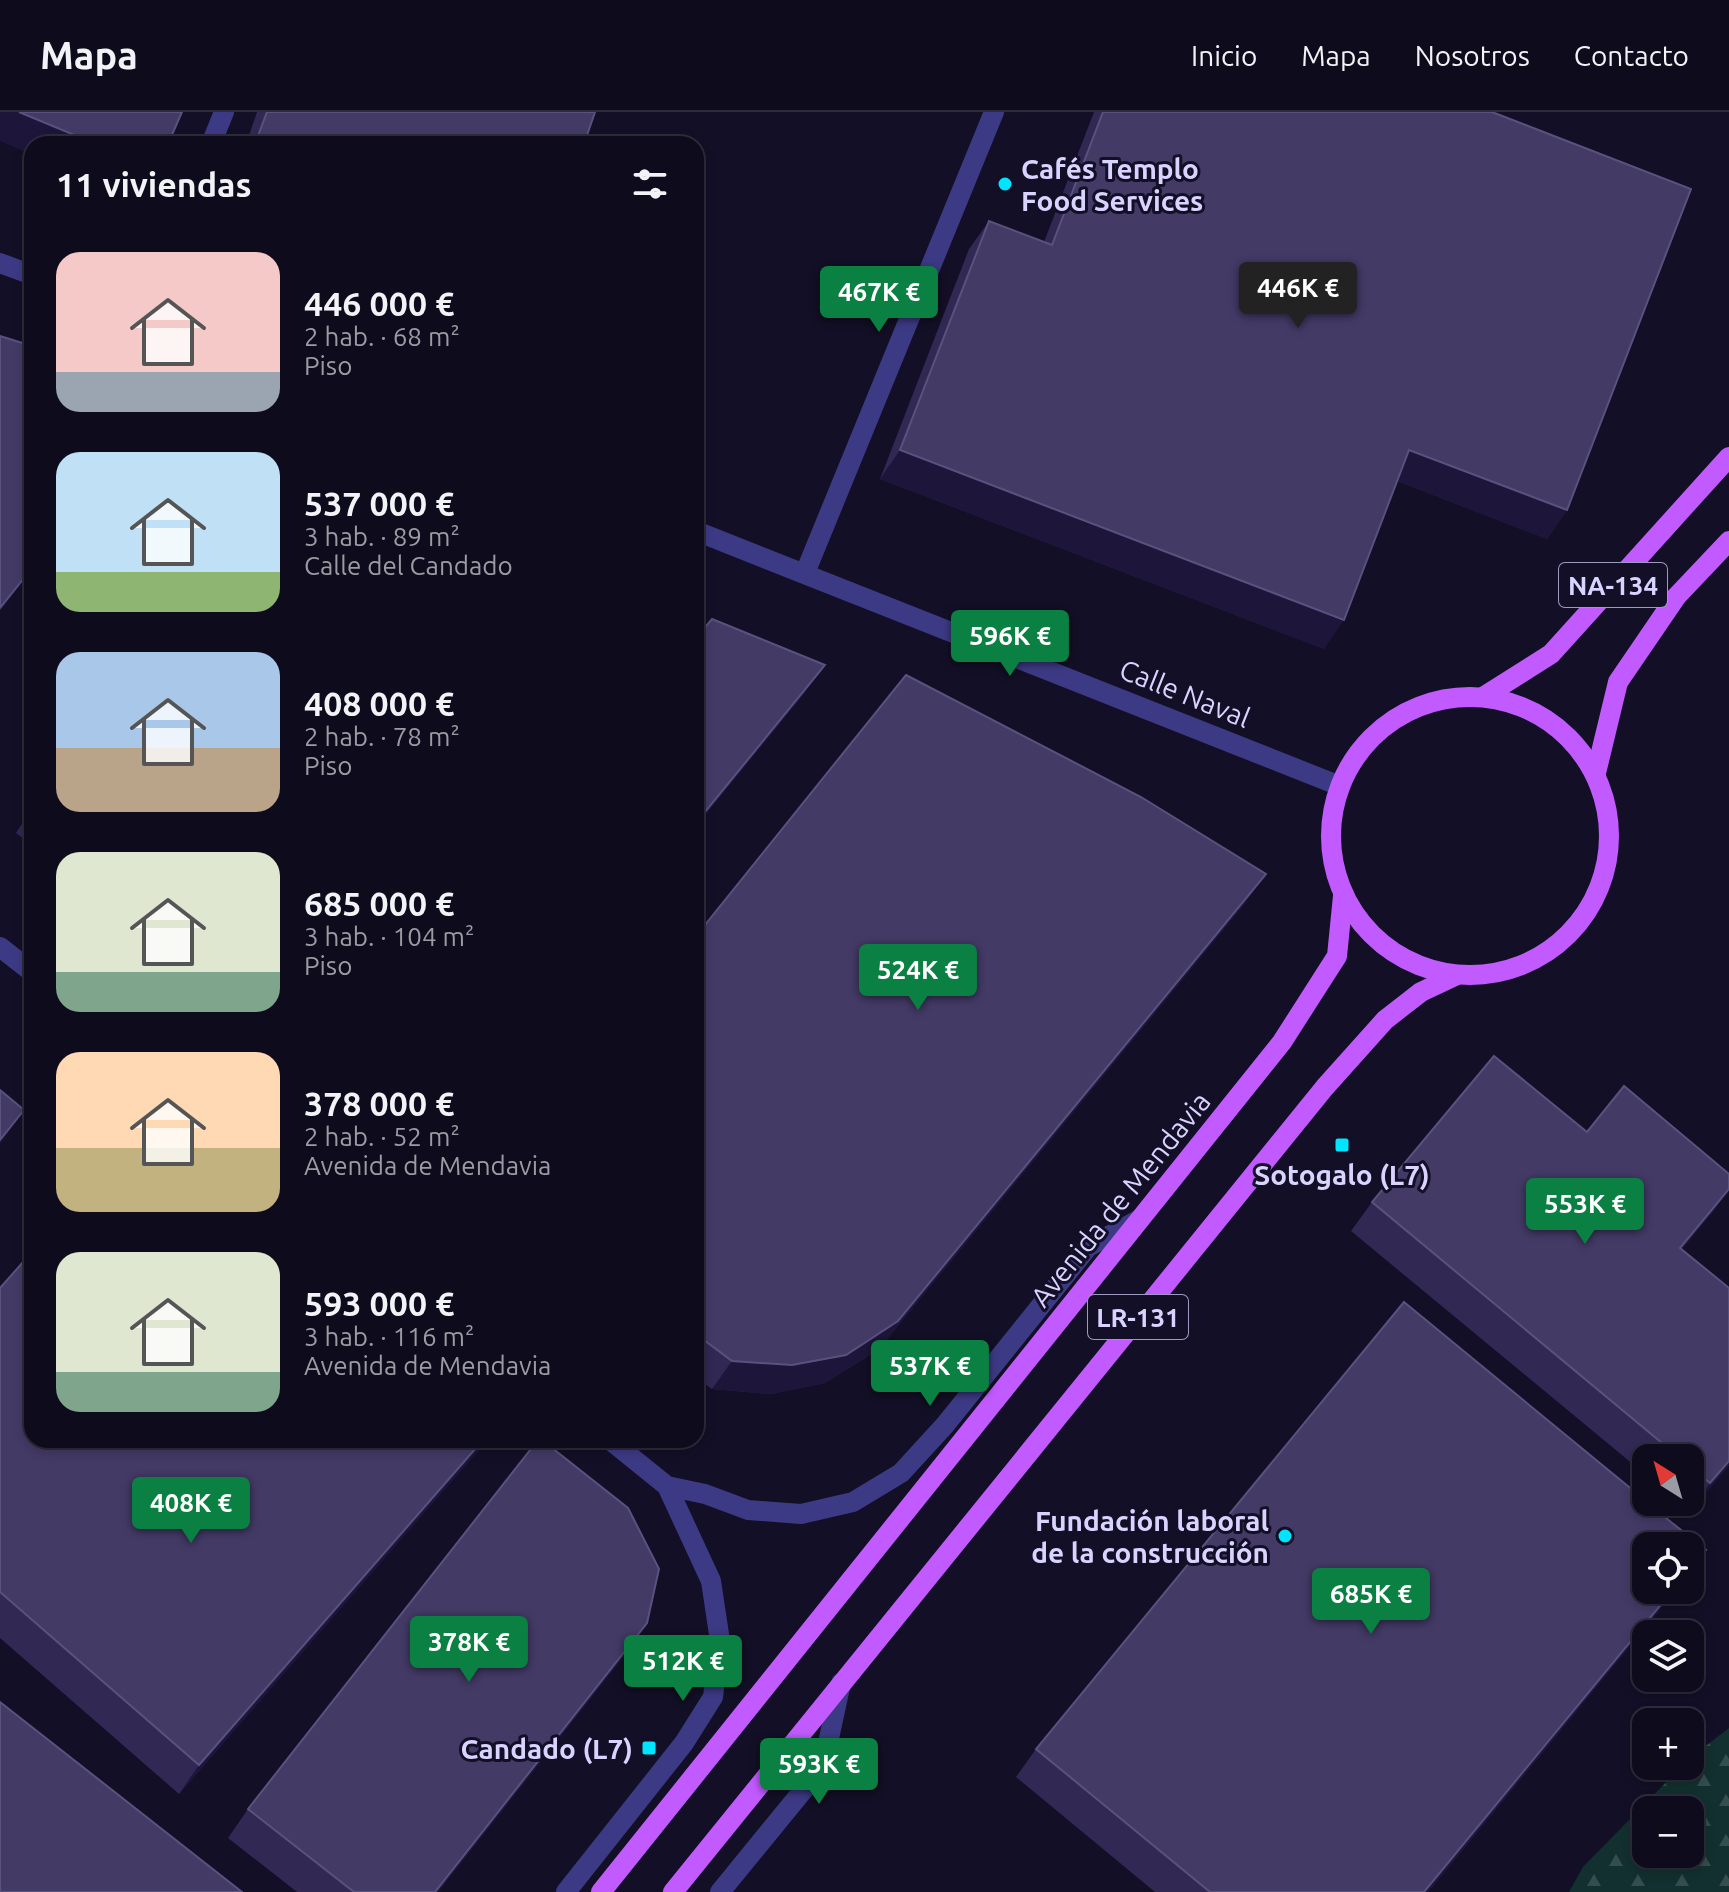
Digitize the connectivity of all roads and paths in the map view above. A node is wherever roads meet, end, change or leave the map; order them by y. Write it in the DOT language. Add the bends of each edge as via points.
graph roads {
  1 [pos="224,112"];
  2 [pos="994,112"];
  3 [pos="214,136"];
  4 [pos="0,263"];
  5 [pos="24,272"];
  6 [pos="1729,457"];
  7 [pos="704,534"];
  8 [pos="1729,541"];
  9 [pos="805,573"];
  10 [pos="1483,697"];
  11 [pos="1596,773"];
  12 [pos="1340,786"];
  13 [pos="1343,896"];
  14 [pos="0,947"];
  15 [pos="24,966"];
  16 [pos="1457,975"];
  17 [pos="1140,1219"];
  18 [pos="620,1448"];
  19 [pos="667,1486"];
  20 [pos="841,1683"];
  21 [pos="566,1892"];
  22 [pos="601,1892"];
  23 [pos="673,1892"];
  24 [pos="720,1892"];
  1 -- 3 [label="street"];
  2 -- 9 [label="street"];
  4 -- 5 [label="street"];
  6 -- 10 [label="main road, NA-134" via="1551,654"];
  7 -- 9 [label="street, Calle Naval"];
  8 -- 11 [label="main road, NA-134" via="1676,597 1618,682"];
  9 -- 12 [label="street, Calle Naval"];
  10 -- 11 [label="main road" via="1529,709 1568,735"];
  10 -- 12 [label="main road" via="1438,700 1397,718 1363,747"];
  11 -- 16 [label="main road" via="1609,814 1609,856 1597,897 1573,932 1539,958 1500,973"];
  12 -- 13 [label="main road" via="1331,822 1332,859"];
  13 -- 16 [label="main road" via="1371,935 1410,963"];
  13 -- 17 [label="main road, Avenida de Mendavia / LR-131" via="1337,956 1282,1042"];
  14 -- 15 [label="street"];
  16 -- 20 [label="main road, LR-131" via="1421,992 1385,1020 1325,1087"];
  17 -- 19 [label="street" via="1088,1247 901,1473 853,1502 801,1514 748,1510"];
  17 -- 22 [label="main road, Avenida de Mendavia / LR-131"];
  18 -- 19 [label="street"];
  19 -- 21 [label="street" via="711,1581 720,1641 713,1697 684,1743"];
  20 -- 23 [label="main road, LR-131"];
  20 -- 24 [label="street" via="823,1766"];
}
